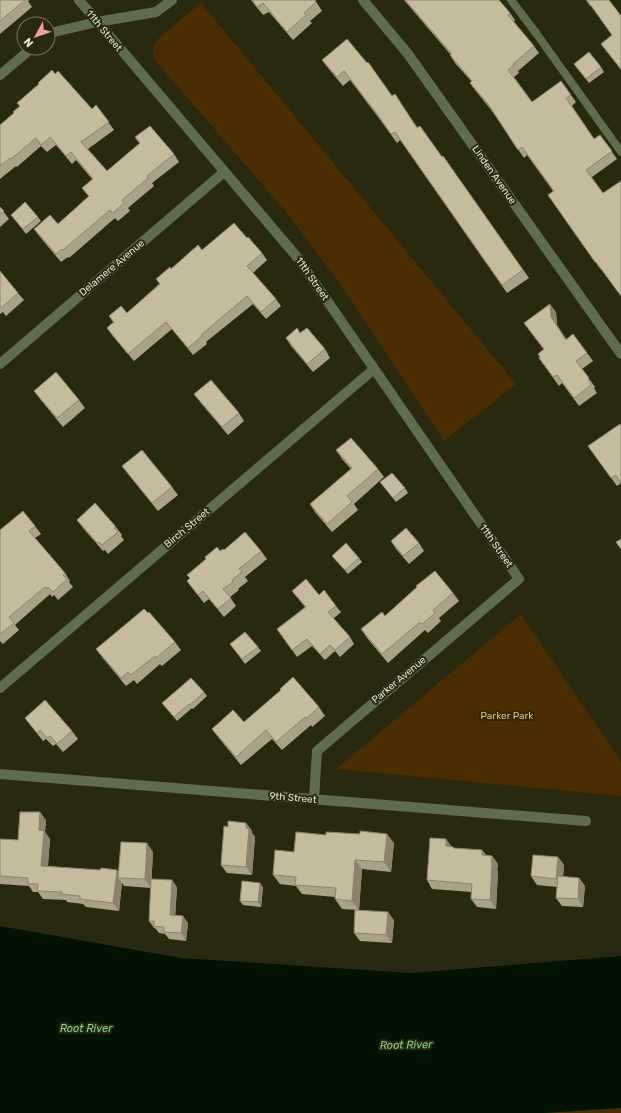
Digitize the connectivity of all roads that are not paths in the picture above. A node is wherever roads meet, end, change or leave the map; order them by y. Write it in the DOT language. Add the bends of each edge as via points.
graph roads {
  1 [pos="79,0"];
  2 [pos="172,0"];
  3 [pos="363,0"];
  4 [pos="511,0"];
  5 [pos="97,22"];
  6 [pos="56,31"];
  7 [pos="23,56"];
  8 [pos="0,75"];
  9 [pos="621,152"];
  10 [pos="224,172"];
  11 [pos="621,354"];
  12 [pos="0,364"];
  13 [pos="374,368"];
  14 [pos="519,579"];
  15 [pos="0,688"];
  16 [pos="0,774"];
  17 [pos="314,799"];
  18 [pos="586,821"];
  1 -- 5 [label="street, 11th Street"];
  2 -- 5 [label="street" via="156,12"];
  3 -- 11 [label="street, Linden Avenue" via="408,54"];
  4 -- 9 [label="lane"];
  5 -- 6 [label="street"];
  5 -- 10 [label="street, 11th Street"];
  7 -- 8 [label="street"];
  10 -- 12 [label="street, Delamere Avenue"];
  10 -- 13 [label="street, 11th Street" via="297,257"];
  13 -- 14 [label="street, 11th Street"];
  13 -- 15 [label="street, Birch Street"];
  14 -- 17 [label="street, Parker Avenue" via="318,750"];
  16 -- 17 [label="street, 9th Street"];
  17 -- 18 [label="street, 9th Street"];
}
